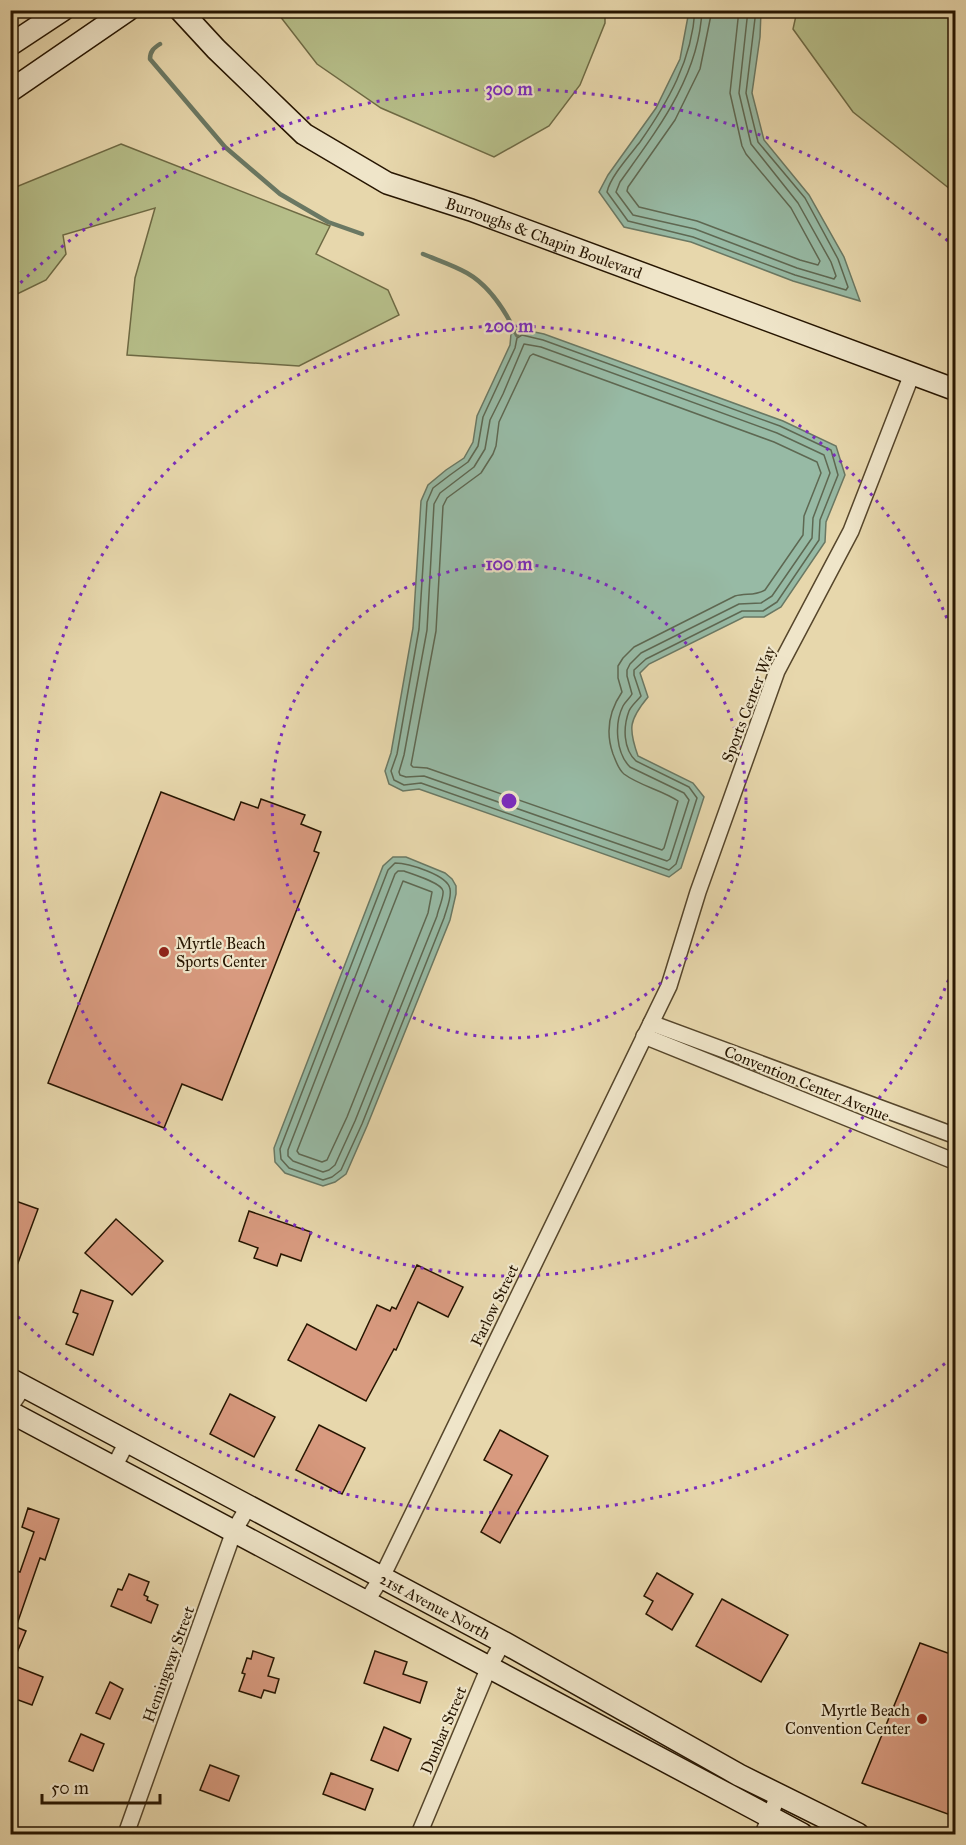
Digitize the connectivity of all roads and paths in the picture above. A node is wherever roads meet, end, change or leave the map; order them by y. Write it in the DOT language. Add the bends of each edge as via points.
graph roads {
  1 [pos="63,10"];
  2 [pos="128,10"];
  3 [pos="180,10"];
  4 [pos="10,45"];
  5 [pos="10,91"];
  6 [pos="912,374"];
  7 [pos="956,390"];
  8 [pos="648,1029"];
  9 [pos="956,1136"];
  10 [pos="956,1162"];
  11 [pos="17,1383"];
  12 [pos="10,1407"];
  13 [pos="10,1412"];
  14 [pos="127,1442"];
  15 [pos="114,1467"];
  16 [pos="248,1507"];
  17 [pos="234,1531"];
  18 [pos="382,1578"];
  19 [pos="366,1602"];
  20 [pos="503,1642"];
  21 [pos="489,1667"];
  22 [pos="778,1794"];
  23 [pos="766,1826"];
  24 [pos="126,1834"];
  25 [pos="419,1834"];
  26 [pos="802,1834"];
  27 [pos="858,1834"];
  1 -- 4 [label="main road"];
  2 -- 5 [label="main road"];
  3 -- 6 [label="main road, Burroughs & Chapin Boulevard" via="304,134 387,183 471,210"];
  6 -- 7 [label="main road, Burroughs & Chapin Boulevard"];
  6 -- 8 [label="street, Sports Center Way" via="851,531 777,671 698,892 669,986"];
  8 -- 9 [label="street, Convention Center Avenue"];
  8 -- 10 [label="street, Convention Center Avenue"];
  8 -- 18 [label="street, Farlow Street"];
  11 -- 12 [label="street"];
  11 -- 14 [label="main road, 21st Avenue North"];
  13 -- 15 [label="main road, 21st Avenue North"];
  14 -- 15 [label="street"];
  14 -- 16 [label="main road, 21st Avenue North"];
  15 -- 17 [label="main road, 21st Avenue North"];
  16 -- 17 [label="street, Hemingway Street"];
  16 -- 18 [label="main road, 21st Avenue North"];
  17 -- 19 [label="main road, 21st Avenue North"];
  17 -- 24 [label="street, Hemingway Street"];
  18 -- 19 [label="street, Farlow Street"];
  18 -- 20 [label="main road, 21st Avenue North"];
  19 -- 21 [label="main road, 21st Avenue North"];
  20 -- 21 [label="street, Dunbar Street"];
  20 -- 22 [label="main road, 21st Avenue North" via="739,1776"];
  21 -- 23 [label="main road, 21st Avenue North"];
  21 -- 25 [label="street, Dunbar Street"];
  22 -- 23 [label="street"];
  22 -- 27 [label="main road, 21st Avenue North"];
  23 -- 26 [label="main road, 21st Avenue North"];
}
